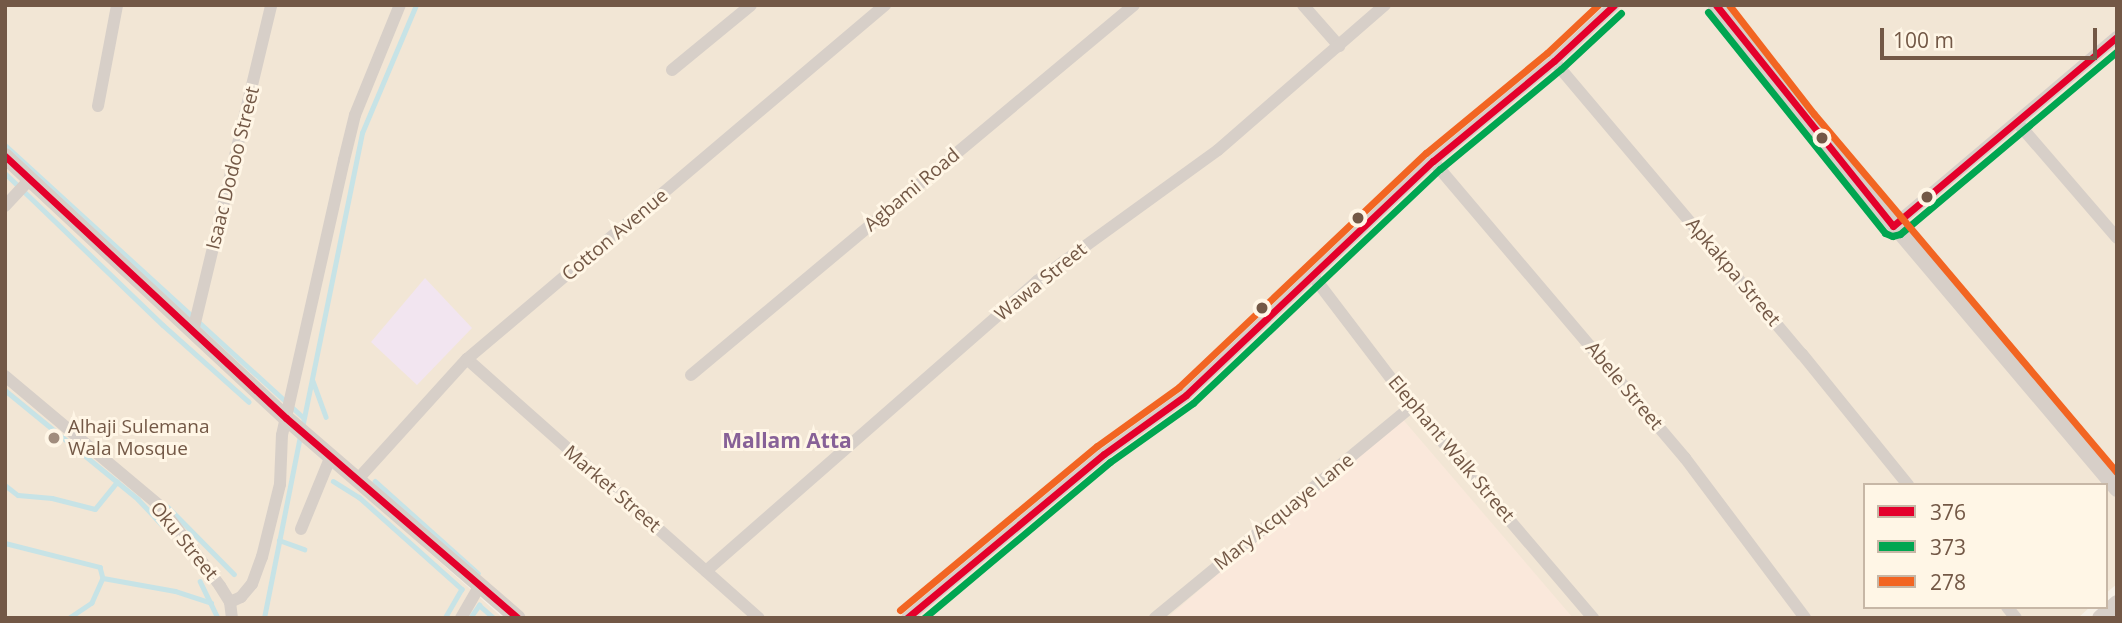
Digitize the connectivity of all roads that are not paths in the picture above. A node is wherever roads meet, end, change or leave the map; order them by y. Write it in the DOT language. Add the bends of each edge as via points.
graph roads {
  1 [pos="117,5"];
  2 [pos="271,5"];
  3 [pos="400,5"];
  4 [pos="751,5"];
  5 [pos="885,5"];
  6 [pos="1134,5"];
  7 [pos="1303,5"];
  8 [pos="1385,5"];
  9 [pos="1614,5"];
  10 [pos="1716,5"];
  11 [pos="2117,37"];
  12 [pos="1339,46"];
  13 [pos="1554,61"];
  14 [pos="672,70"];
  15 [pos="98,106"];
  16 [pos="2017,122"];
  17 [pos="5,156"];
  18 [pos="1433,162"];
  19 [pos="30,179"];
  20 [pos="5,205"];
  21 [pos="1893,226"];
  22 [pos="2117,238"];
  23 [pos="1313,276"];
  24 [pos="193,331"];
  25 [pos="467,359"];
  26 [pos="691,375"];
  27 [pos="5,376"];
  28 [pos="1412,406"];
  29 [pos="286,418"];
  30 [pos="326,453"];
  31 [pos="358,479"];
  32 [pos="1906,483"];
  33 [pos="2117,489"];
  34 [pos="301,529"];
  35 [pos="706,571"];
  36 [pos="481,584"];
  37 [pos="230,602"];
  38 [pos="2117,603"];
  39 [pos="232,618"];
  40 [pos="461,618"];
  41 [pos="517,618"];
  42 [pos="759,618"];
  43 [pos="907,618"];
  44 [pos="1155,618"];
  45 [pos="1592,618"];
  46 [pos="1805,618"];
  47 [pos="2100,618"];
  1 -- 15 [label="street"];
  2 -- 24 [label="street, Isaac Dodoo Street"];
  3 -- 29 [label="street" via="355,115"];
  4 -- 14 [label="street"];
  5 -- 25 [label="street, Cotton Avenue"];
  6 -- 26 [label="street, Agbami Road"];
  7 -- 12 [label="street"];
  8 -- 12 [label="street, Wawa Street"];
  9 -- 13 [label="street"];
  10 -- 21 [label="street"];
  11 -- 16 [label="street"];
  12 -- 35 [label="street, Wawa Street" via="1218,150 1037,281"];
  13 -- 18 [label="street"];
  13 -- 32 [label="street, Apkakpa Street"];
  16 -- 21 [label="street"];
  16 -- 22 [label="street"];
  17 -- 19 [label="street"];
  18 -- 23 [label="street"];
  18 -- 46 [label="street, Abele Street" via="1685,458"];
  19 -- 20 [label="street"];
  19 -- 24 [label="street"];
  21 -- 33 [label="street"];
  23 -- 28 [label="street, Elephant Walk Street"];
  23 -- 43 [label="street" via="1186,396 1104,454"];
  24 -- 29 [label="street"];
  25 -- 31 [label="street, Cotton Avenue"];
  25 -- 35 [label="street, Market Street"];
  27 -- 37 [label="street, Oku Street" via="160,508"];
  28 -- 44 [label="street, Mary Acquaye Lane"];
  28 -- 45 [label="street, Elephant Walk Street"];
  29 -- 30 [label="street"];
  29 -- 37 [label="street" via="280,443 280,484 262,557 253,584"];
  30 -- 31 [label="street"];
  30 -- 34 [label="street"];
  31 -- 36 [label="street"];
  35 -- 42 [label="street, Market Street"];
  36 -- 40 [label="street"];
  36 -- 41 [label="street"];
  37 -- 39 [label="street"];
  38 -- 47 [label="street"];
}
